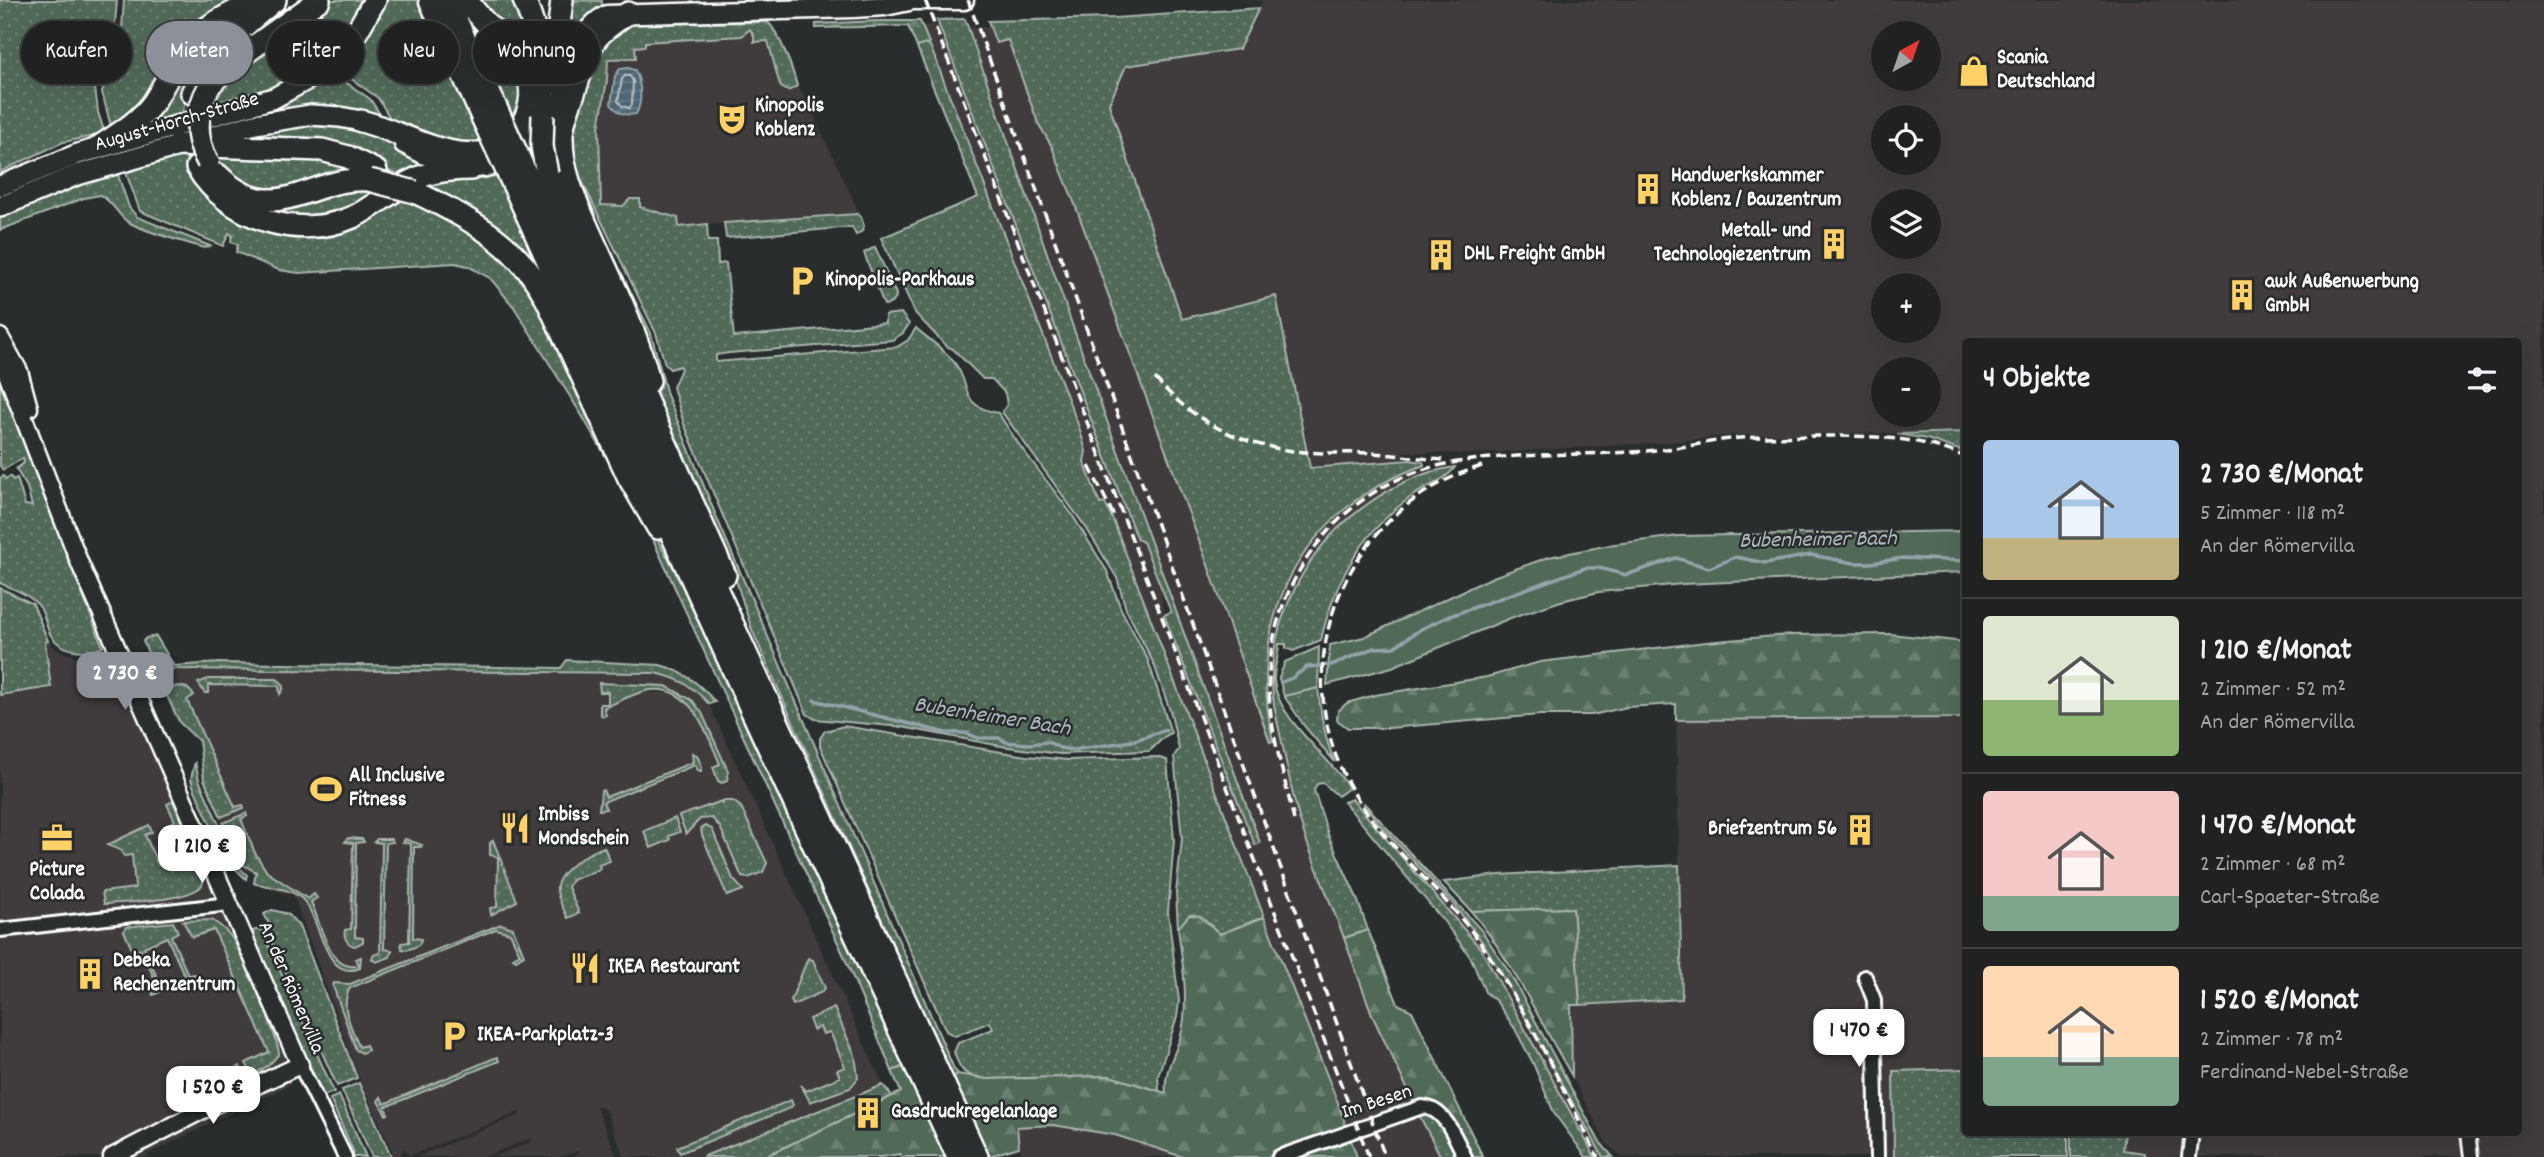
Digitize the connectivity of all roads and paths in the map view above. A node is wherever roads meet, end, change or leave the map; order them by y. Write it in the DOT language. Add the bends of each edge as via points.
graph roads {
  1 [pos="257,0"];
  2 [pos="275,0"];
  3 [pos="319,0"];
  4 [pos="365,0"];
  5 [pos="375,0"];
  6 [pos="430,0"];
  7 [pos="447,0"];
  8 [pos="467,0"];
  9 [pos="524,0"];
  10 [pos="562,0"];
  11 [pos="964,0"];
  12 [pos="906,1"];
  13 [pos="786,3"];
  14 [pos="628,13"];
  15 [pos="355,21"];
  16 [pos="363,21"];
  17 [pos="299,84"];
  18 [pos="201,89"];
  19 [pos="490,113"];
  20 [pos="543,115"];
  21 [pos="361,121"];
  22 [pos="178,145"];
  23 [pos="99,147"];
  24 [pos="203,165"];
  25 [pos="471,169"];
  26 [pos="373,176"];
  27 [pos="529,179"];
  28 [pos="0,186"];
  29 [pos="0,207"];
  30 [pos="0,337"];
  31 [pos="0,356"];
  32 [pos="654,416"];
  33 [pos="37,448"];
  34 [pos="706,607"];
  35 [pos="740,640"];
  36 [pos="230,904"];
  37 [pos="0,930"];
  38 [pos="1865,977"];
  39 [pos="300,1065"];
  40 [pos="2192,1136"];
  41 [pos="2468,1136"];
  42 [pos="113,1157"];
  43 [pos="345,1157"];
  44 [pos="958,1157"];
  45 [pos="977,1157"];
  46 [pos="1279,1157"];
  47 [pos="1465,1157"];
  48 [pos="1877,1157"];
  49 [pos="2189,1157"];
  50 [pos="2471,1157"];
  1 -- 23 [label="highway" via="191,42 148,110"];
  2 -- 18 [label="highway" via="219,50 202,73"];
  3 -- 18 [label="highway"];
  4 -- 15 [label="main road, August-Horch-Straße"];
  5 -- 16 [label="highway"];
  6 -- 19 [label="highway"];
  7 -- 19 [label="highway"];
  8 -- 21 [label="highway" via="516,54 528,75 528,112 514,134 493,150 462,154"];
  9 -- 20 [label="highway" via="541,60"];
  10 -- 20 [label="highway"];
  11 -- 12 [label="main road"];
  12 -- 13 [label="main road" via="885,6"];
  13 -- 14 [label="main road"];
  14 -- 25 [label="main road" via="603,17 586,32 562,95 537,135 511,157"];
  14 -- 32 [label="highway" via="605,27 592,43 564,122 563,154 573,194 637,339"];
  17 -- 23 [label="main road, August-Horch-Straße" via="267,101"];
  18 -- 24 [label="highway, bridge" via="198,122"];
  19 -- 27 [label="highway, bridge"];
  20 -- 27 [label="highway, bridge" via="543,157"];
  21 -- 22 [label="main road, August-Horch-Straße" via="330,116 290,118"];
  21 -- 25 [label="main road, August-Horch-Straße" via="436,160"];
  22 -- 26 [label="highway" via="322,150 348,157"];
  22 -- 29 [label="main road, August-Horch-Straße" via="77,176"];
  23 -- 28 [label="main road, August-Horch-Straße"];
  24 -- 25 [label="highway" via="217,192 234,205 265,221 298,227 329,225 356,216 425,174"];
  24 -- 26 [label="highway" via="231,187 263,200 290,198"];
  26 -- 34 [label="highway, bridge" via="422,195 486,229 532,275 633,485"];
  27 -- 32 [label="highway" via="564,218"];
  27 -- 34 [label="highway"];
  27 -- 35 [label="highway"];
  30 -- 33 [label="street, An der Römervilla" via="25,386"];
  31 -- 33 [label="street, An der Römervilla"];
  32 -- 35 [label="highway" via="723,568"];
  33 -- 36 [label="street, An der Römervilla" via="80,564"];
  34 -- 44 [label="highway"];
  35 -- 45 [label="highway"];
  36 -- 37 [label="street"];
  36 -- 39 [label="street, An der Römervilla"];
  38 -- 48 [label="street" via="1874,1000"];
  39 -- 42 [label="street"];
  39 -- 43 [label="street, An der Römervilla"];
  40 -- 49 [label="street"];
  41 -- 50 [label="street"];
  46 -- 47 [label="street, Im Besen" via="1422,1107 1442,1116"];
}
